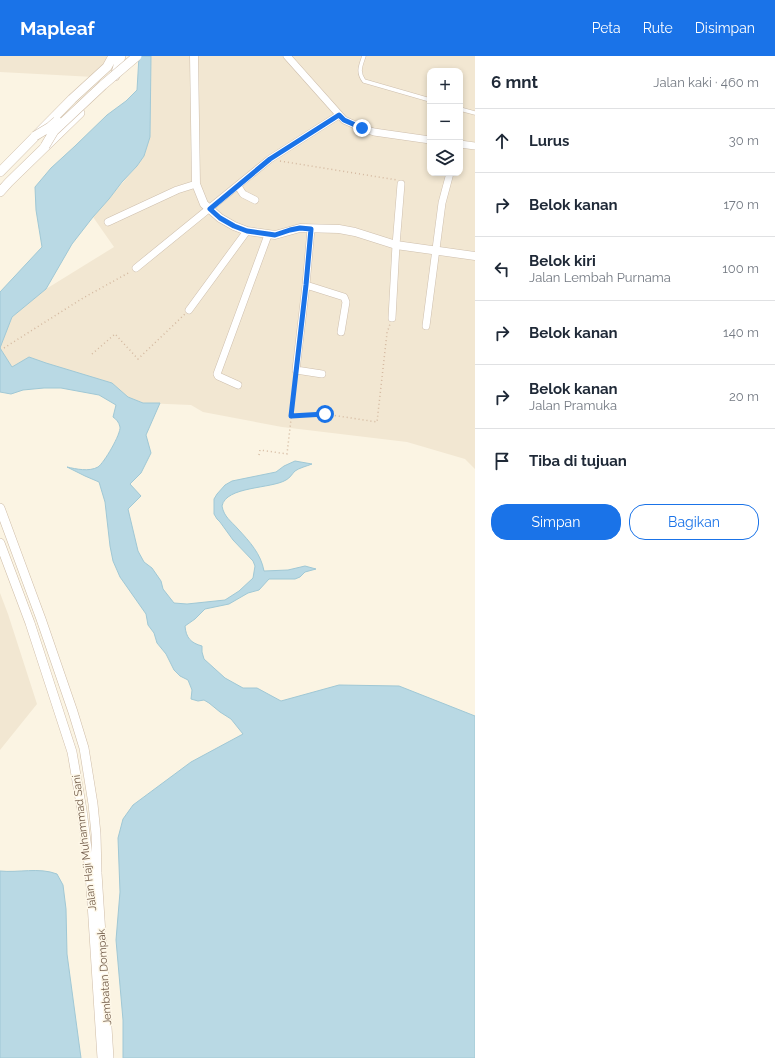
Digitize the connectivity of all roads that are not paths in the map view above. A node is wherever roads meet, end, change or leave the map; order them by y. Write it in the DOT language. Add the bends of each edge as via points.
graph roads {
  1 [pos="113,56"];
  2 [pos="121,56"];
  3 [pos="129,56"];
  4 [pos="137,56"];
  5 [pos="194,56"];
  6 [pos="287,56"];
  7 [pos="364,56"];
  8 [pos="427,99"];
  9 [pos="463,110"];
  10 [pos="475,113"];
  11 [pos="339,115"];
  12 [pos="35,136"];
  13 [pos="427,140"];
  14 [pos="463,144"];
  15 [pos="45,146"];
  16 [pos="475,146"];
  17 [pos="0,172"];
  18 [pos="449,176"];
  19 [pos="196,184"];
  20 [pos="401,184"];
  21 [pos="238,186"];
  22 [pos="0,192"];
  23 [pos="254,200"];
  24 [pos="210,209"];
  25 [pos="108,222"];
  26 [pos="311,229"];
  27 [pos="247,231"];
  28 [pos="268,235"];
  29 [pos="396,245"];
  30 [pos="435,251"];
  31 [pos="475,256"];
  32 [pos="136,268"];
  33 [pos="306,285"];
  34 [pos="189,310"];
  35 [pos="392,318"];
  36 [pos="426,326"];
  37 [pos="341,332"];
  38 [pos="322,374"];
  39 [pos="238,385"];
  40 [pos="0,508"];
  41 [pos="0,543"];
  42 [pos="93,872"];
  43 [pos="102,1058"];
  44 [pos="109,1058"];
  1 -- 12 [label="main road" via="107,67"];
  2 -- 15 [label="main road" via="115,76 108,86"];
  3 -- 12 [label="main road, bridge" via="50,127"];
  4 -- 15 [label="main road, bridge" via="54,131"];
  5 -- 19 [label="street"];
  6 -- 11 [label="street"];
  7 -- 8 [label="lane" via="359,71 364,80"];
  9 -- 10 [label="lane"];
  11 -- 13 [label="street" via="350,123 374,132"];
  11 -- 21 [label="street" via="270,159"];
  12 -- 17 [label="main road"];
  14 -- 16 [label="street"];
  15 -- 22 [label="main road"];
  18 -- 30 [label="street" via="442,203"];
  19 -- 24 [label="street" via="204,204"];
  19 -- 25 [label="street" via="177,190"];
  20 -- 29 [label="street"];
  21 -- 23 [label="street" via="243,194"];
  21 -- 24 [label="street"];
  24 -- 27 [label="street" via="220,218"];
  24 -- 32 [label="street"];
  26 -- 28 [label="street" via="300,228"];
  26 -- 29 [label="street" via="355,232"];
  26 -- 33 [label="street"];
  27 -- 28 [label="street"];
  27 -- 34 [label="street"];
  28 -- 39 [label="street" via="217,374"];
  29 -- 30 [label="street"];
  29 -- 35 [label="street"];
  30 -- 31 [label="street"];
  30 -- 36 [label="street"];
  33 -- 37 [label="street" via="344,297 346,302"];
  33 -- 38 [label="street" via="296,370"];
  40 -- 42 [label="main road, Jalan Haji Muhammad Sani" via="41,619 84,748 93,804"];
  41 -- 42 [label="main road, Jalan Haji Muhammad Sani" via="30,623 72,752"];
  42 -- 43 [label="main road, Jalan Haji Muhammad Sani"];
  42 -- 44 [label="main road, Jembatan Dompak"];
}
